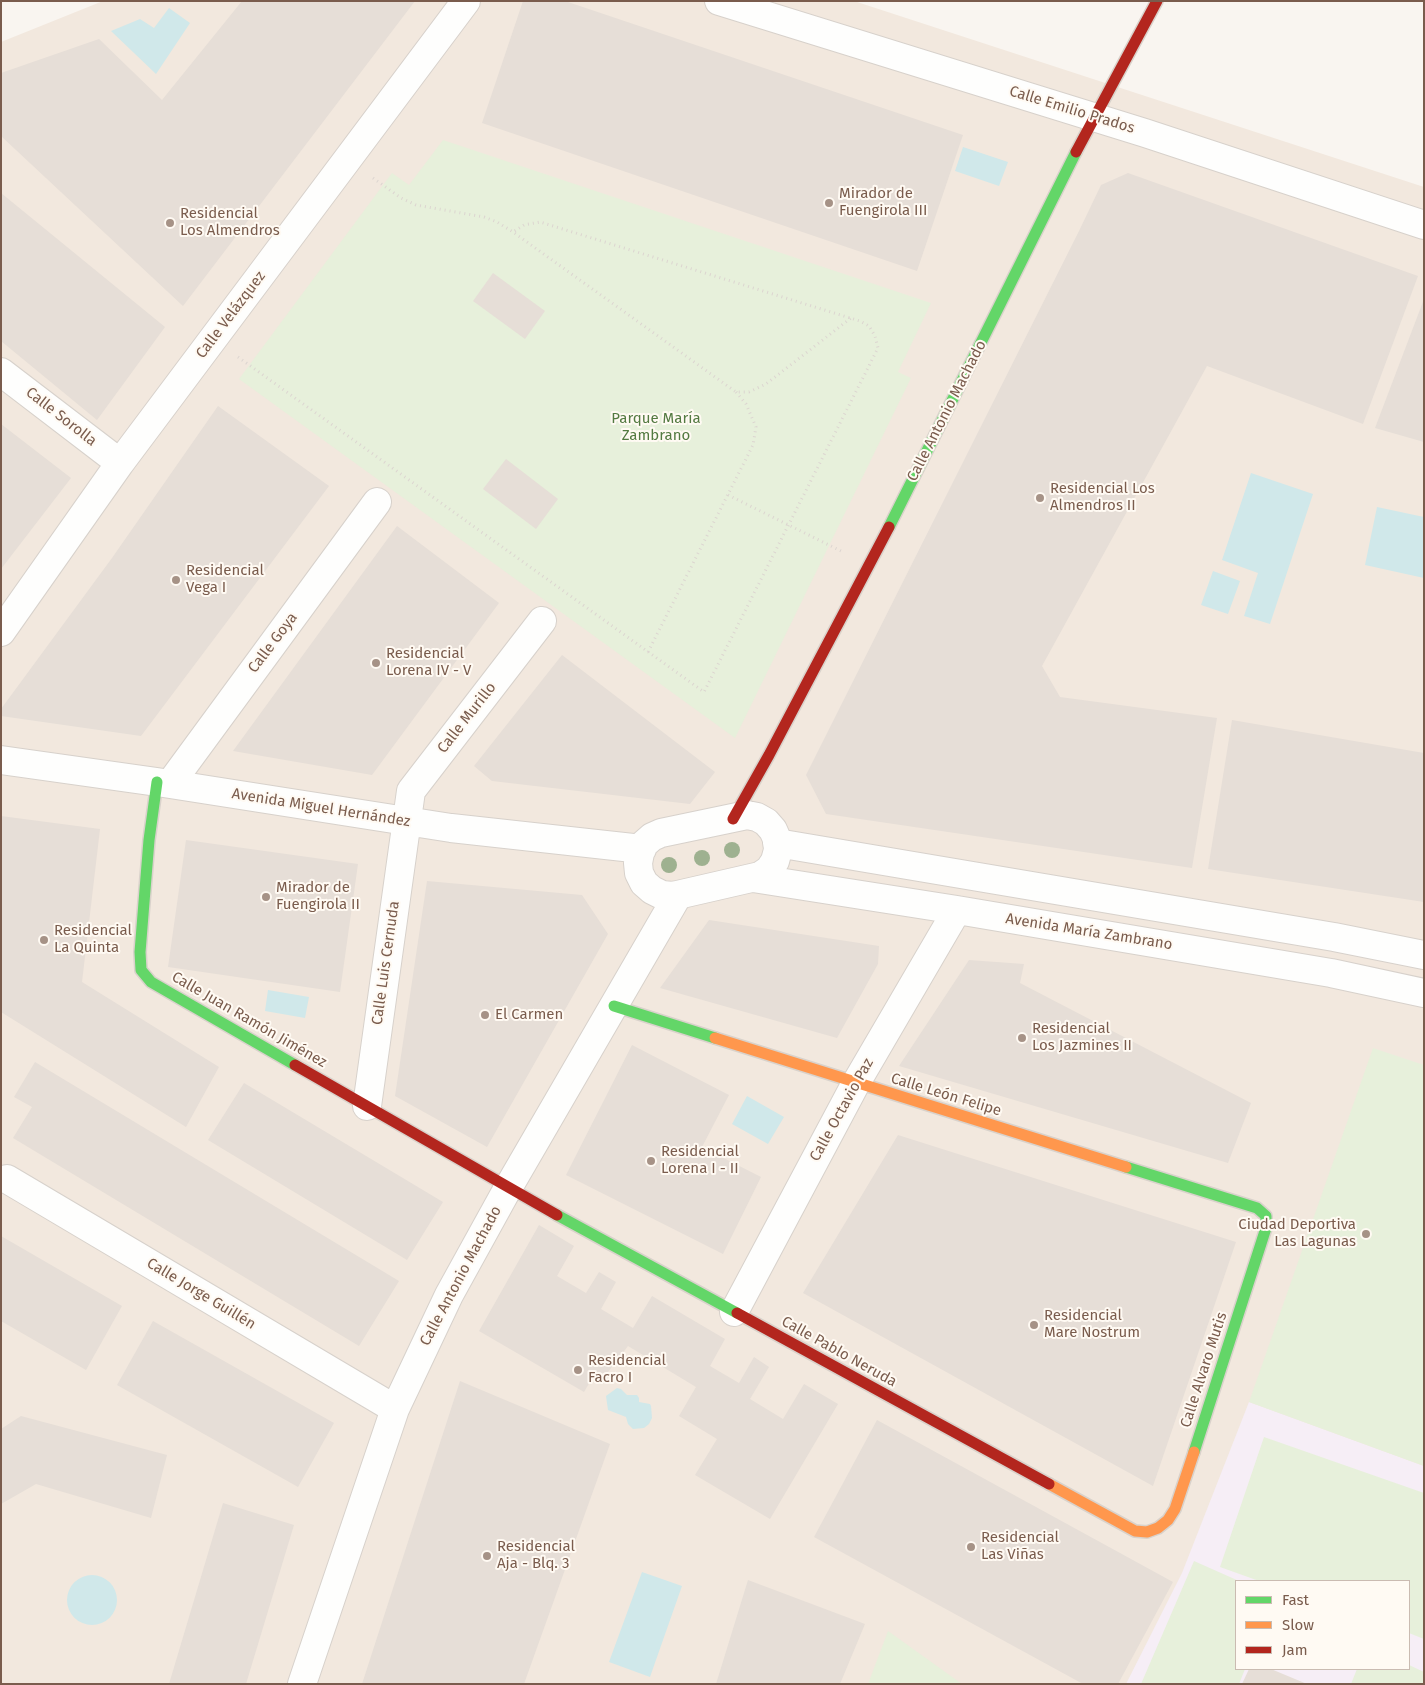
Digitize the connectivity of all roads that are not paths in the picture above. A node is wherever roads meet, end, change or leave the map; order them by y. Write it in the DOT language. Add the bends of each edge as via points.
graph roads {
  1 [pos="466,1"];
  2 [pos="719,1"];
  3 [pos="1157,1"];
  4 [pos="1096,117"];
  5 [pos="1424,225"];
  6 [pos="1,372"];
  7 [pos="120,463"];
  8 [pos="378,502"];
  9 [pos="542,621"];
  10 [pos="2,630"];
  11 [pos="1,760"];
  12 [pos="164,783"];
  13 [pos="733,818"];
  14 [pos="405,821"];
  15 [pos="777,843"];
  16 [pos="642,849"];
  17 [pos="753,878"];
  18 [pos="678,895"];
  19 [pos="957,910"];
  20 [pos="1424,955"];
  21 [pos="1424,993"];
  22 [pos="614,1006"];
  23 [pos="856,1083"];
  24 [pos="367,1106"];
  25 [pos="7,1179"];
  26 [pos="508,1188"];
  27 [pos="1266,1216"];
  28 [pos="734,1312"];
  29 [pos="395,1409"];
  30 [pos="1158,1528"];
  31 [pos="302,1684"];
  1 -- 7 [label="street, Calle Velázquez"];
  2 -- 4 [label="street, Calle Emilio Prados"];
  3 -- 4 [label="street, Calle Antonio Machado"];
  4 -- 5 [label="street, Calle Emilio Prados"];
  4 -- 13 [label="street, Calle Antonio Machado" via="870,565"];
  6 -- 7 [label="street, Calle Sorolla"];
  7 -- 10 [label="street, Calle Velázquez"];
  8 -- 12 [label="street, Calle Goya"];
  9 -- 14 [label="street, Calle Murillo" via="411,791"];
  11 -- 12 [label="street, Avenida Miguel Hernández"];
  12 -- 14 [label="street, Avenida Miguel Hernández"];
  12 -- 24 [label="street, Calle Juan Ramón Jiménez" via="149,840 141,970 151,982"];
  13 -- 15 [label="street" via="757,817 766,822"];
  13 -- 16 [label="street" via="661,833 652,837"];
  14 -- 16 [label="street, Avenida Miguel Hernández"];
  14 -- 24 [label="street, Calle Luis Cernuda"];
  15 -- 17 [label="street" via="775,861 769,870"];
  15 -- 20 [label="street"];
  16 -- 18 [label="street" via="638,863 644,883 662,895"];
  17 -- 18 [label="street"];
  17 -- 19 [label="street, Avenida María Zambrano"];
  18 -- 22 [label="street, Calle Antonio Machado"];
  19 -- 21 [label="street, Avenida María Zambrano" via="1330,973"];
  19 -- 23 [label="street, Calle Octavio Paz"];
  22 -- 23 [label="street, Calle León Felipe"];
  22 -- 26 [label="street, Calle Antonio Machado"];
  23 -- 27 [label="street, Calle León Felipe" via="1257,1208"];
  23 -- 28 [label="street, Calle Octavio Paz"];
  24 -- 26 [label="street, Calle Juan Ramón Jiménez"];
  25 -- 29 [label="street, Calle Jorge Guillén"];
  26 -- 28 [label="street, Calle Pablo Neruda"];
  26 -- 29 [label="street, Calle Antonio Machado" via="448,1295"];
  27 -- 30 [label="street, Calle Alvaro Mutis" via="1266,1228 1175,1509"];
  28 -- 30 [label="street, Calle Pablo Neruda" via="1134,1531 1147,1532"];
  29 -- 31 [label="street, Calle Antonio Machado"];
}
